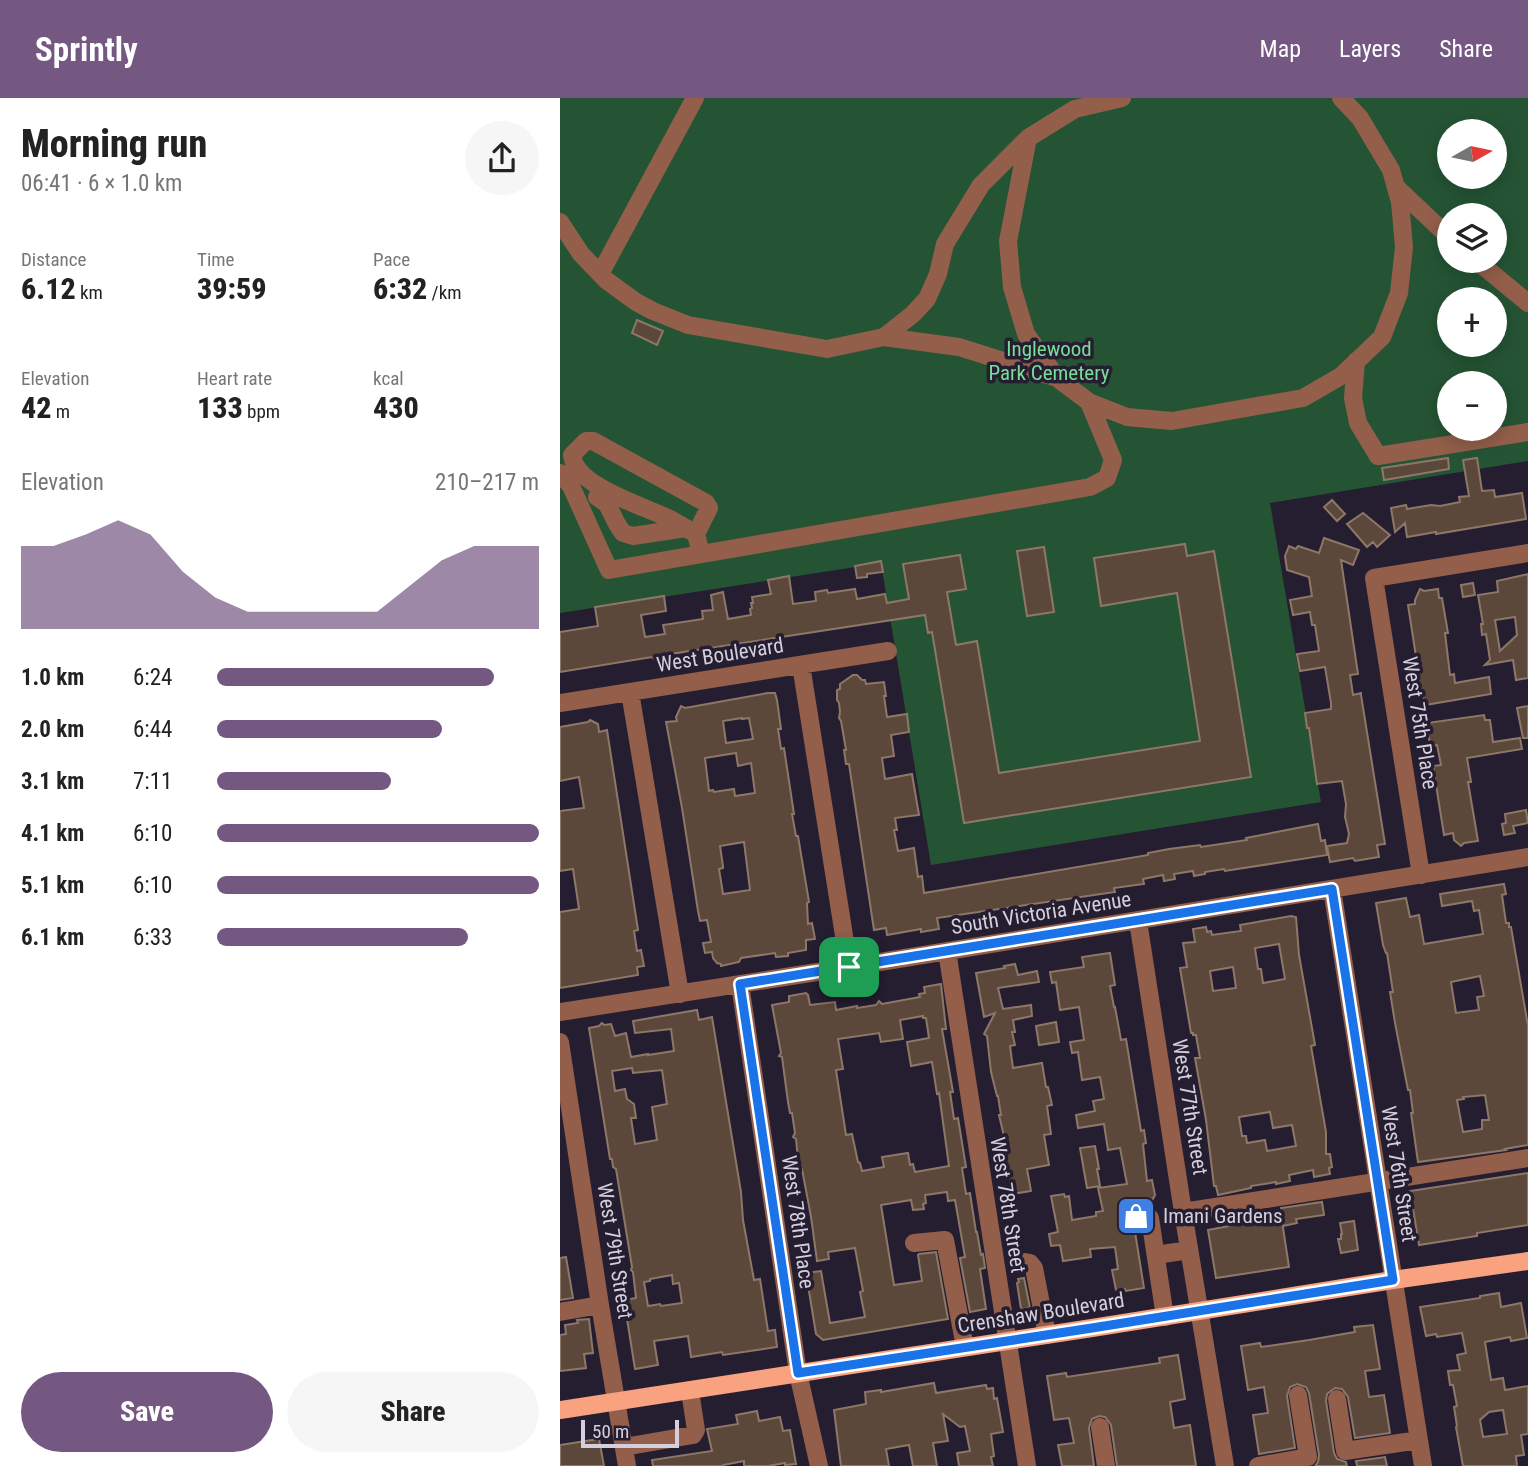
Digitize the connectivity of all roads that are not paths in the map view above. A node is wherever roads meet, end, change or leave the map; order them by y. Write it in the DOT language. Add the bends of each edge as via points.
graph roads {
  1 [pos="695,98"];
  2 [pos="1122,98"];
  3 [pos="1341,98"];
  4 [pos="1076,104"];
  5 [pos="1028,138"];
  6 [pos="1396,187"];
  7 [pos="560,222"];
  8 [pos="1437,226"];
  9 [pos="1492,273"];
  10 [pos="600,274"];
  11 [pos="1528,303"];
  12 [pos="884,337"];
  13 [pos="1356,361"];
  14 [pos="1058,378"];
  15 [pos="1089,402"];
  16 [pos="1528,432"];
  17 [pos="560,473"];
  18 [pos="600,494"];
  19 [pos="581,509"];
  20 [pos="691,531"];
  21 [pos="1528,553"];
  22 [pos="701,554"];
  23 [pos="888,651"];
  24 [pos="801,665"];
  25 [pos="630,691"];
  26 [pos="560,702"];
  27 [pos="1528,857"];
  28 [pos="1421,875"];
  29 [pos="1332,889"];
  30 [pos="1138,921"];
  31 [pos="947,951"];
  32 [pos="849,967"];
  33 [pos="740,984"];
  34 [pos="680,994"];
  35 [pos="560,1012"];
  36 [pos="560,1042"];
  37 [pos="1528,1158"];
  38 [pos="1377,1181"];
  39 [pos="1182,1212"];
  40 [pos="1150,1218"];
  41 [pos="914,1244"];
  42 [pos="1189,1251"];
  43 [pos="1156,1255"];
  44 [pos="1528,1261"];
  45 [pos="1025,1262"];
  46 [pos="1393,1280"];
  47 [pos="600,1305"];
  48 [pos="1200,1311"];
  49 [pos="560,1312"];
  50 [pos="1165,1317"];
  51 [pos="1047,1335"];
  52 [pos="1006,1341"];
  53 [pos="965,1347"];
  54 [pos="798,1373"];
  55 [pos="690,1391"];
  56 [pos="1298,1395"];
  57 [pos="1337,1399"];
  58 [pos="617,1402"];
  59 [pos="560,1410"];
  60 [pos="1100,1427"];
  61 [pos="1419,1440"];
  62 [pos="624,1447"];
  63 [pos="627,1466"];
  64 [pos="819,1466"];
  65 [pos="1027,1466"];
  66 [pos="1106,1466"];
  67 [pos="1225,1466"];
  68 [pos="1258,1466"];
  69 [pos="1423,1466"];
  1 -- 10 [label="street"];
  2 -- 4 [label="street"];
  3 -- 6 [label="street" via="1360,118"];
  4 -- 5 [label="street"];
  5 -- 12 [label="street" via="981,185 945,244 927,299"];
  5 -- 14 [label="street" via="1008,241 1012,287 1026,334"];
  6 -- 8 [label="street"];
  6 -- 13 [label="street" via="1404,247 1399,293 1382,337"];
  7 -- 10 [label="street"];
  9 -- 11 [label="street"];
  10 -- 12 [label="street" via="653,311 707,329 827,349"];
  12 -- 14 [label="street" via="959,347"];
  13 -- 15 [label="street" via="1341,376 1303,398 1172,421 1127,417"];
  13 -- 16 [label="street" via="1353,398 1358,423 1378,456"];
  14 -- 15 [label="street"];
  15 -- 22 [label="street" via="1113,460 1107,478 1090,487"];
  17 -- 19 [label="street"];
  18 -- 19 [label="street"];
  18 -- 20 [label="street"];
  18 -- 20 [label="street" via="623,533"];
  18 -- 20 [label="street" via="572,462 572,455 586,441 706,503 709,508"];
  19 -- 22 [label="street" via="609,570"];
  20 -- 22 [label="street"];
  21 -- 28 [label="street, West 75th Place" via="1374,579"];
  23 -- 24 [label="street, West Boulevard"];
  24 -- 25 [label="street, West Boulevard"];
  24 -- 32 [label="street"];
  25 -- 26 [label="street, West Boulevard"];
  25 -- 34 [label="street"];
  27 -- 28 [label="street, South Victoria Avenue"];
  28 -- 29 [label="street, South Victoria Avenue"];
  29 -- 30 [label="street, South Victoria Avenue"];
  29 -- 38 [label="street, West 76th Street"];
  30 -- 31 [label="street, South Victoria Avenue"];
  30 -- 39 [label="street, West 77th Street"];
  31 -- 32 [label="street, South Victoria Avenue"];
  31 -- 52 [label="street, West 78th Street"];
  32 -- 33 [label="street, South Victoria Avenue"];
  33 -- 34 [label="street, South Victoria Avenue"];
  33 -- 54 [label="street, West 78th Place"];
  34 -- 35 [label="street, South Victoria Avenue"];
  36 -- 47 [label="street, West 79th Street"];
  37 -- 38 [label="street"];
  38 -- 39 [label="street"];
  38 -- 46 [label="street, West 76th Street"];
  39 -- 42 [label="street, West 77th Street"];
  40 -- 43 [label="street"];
  41 -- 53 [label="street" via="944,1240"];
  42 -- 43 [label="street"];
  42 -- 48 [label="street, West 77th Street"];
  43 -- 50 [label="street"];
  44 -- 46 [label="main road, Crenshaw Boulevard"];
  45 -- 51 [label="street" via="1034,1268"];
  46 -- 48 [label="main road, Crenshaw Boulevard"];
  46 -- 61 [label="street, West 76th Street"];
  47 -- 49 [label="street"];
  47 -- 58 [label="street, West 79th Street"];
  48 -- 50 [label="main road, Crenshaw Boulevard"];
  48 -- 67 [label="street, West 77th Street"];
  50 -- 51 [label="main road, Crenshaw Boulevard"];
  51 -- 52 [label="main road, Crenshaw Boulevard"];
  52 -- 53 [label="main road, Crenshaw Boulevard"];
  52 -- 65 [label="street, West 78th Street"];
  53 -- 54 [label="main road, Crenshaw Boulevard"];
  54 -- 55 [label="main road, Crenshaw Boulevard"];
  54 -- 64 [label="street, West 78th Place"];
  55 -- 58 [label="main road, Crenshaw Boulevard"];
  55 -- 62 [label="street" via="693,1435"];
  56 -- 68 [label="street" via="1308,1457"];
  57 -- 61 [label="street" via="1345,1451"];
  58 -- 59 [label="main road, Crenshaw Boulevard"];
  58 -- 62 [label="street, West 79th Street"];
  60 -- 66 [label="street"];
  61 -- 69 [label="street, West 76th Street"];
  62 -- 63 [label="street, West 79th Street"];
}
